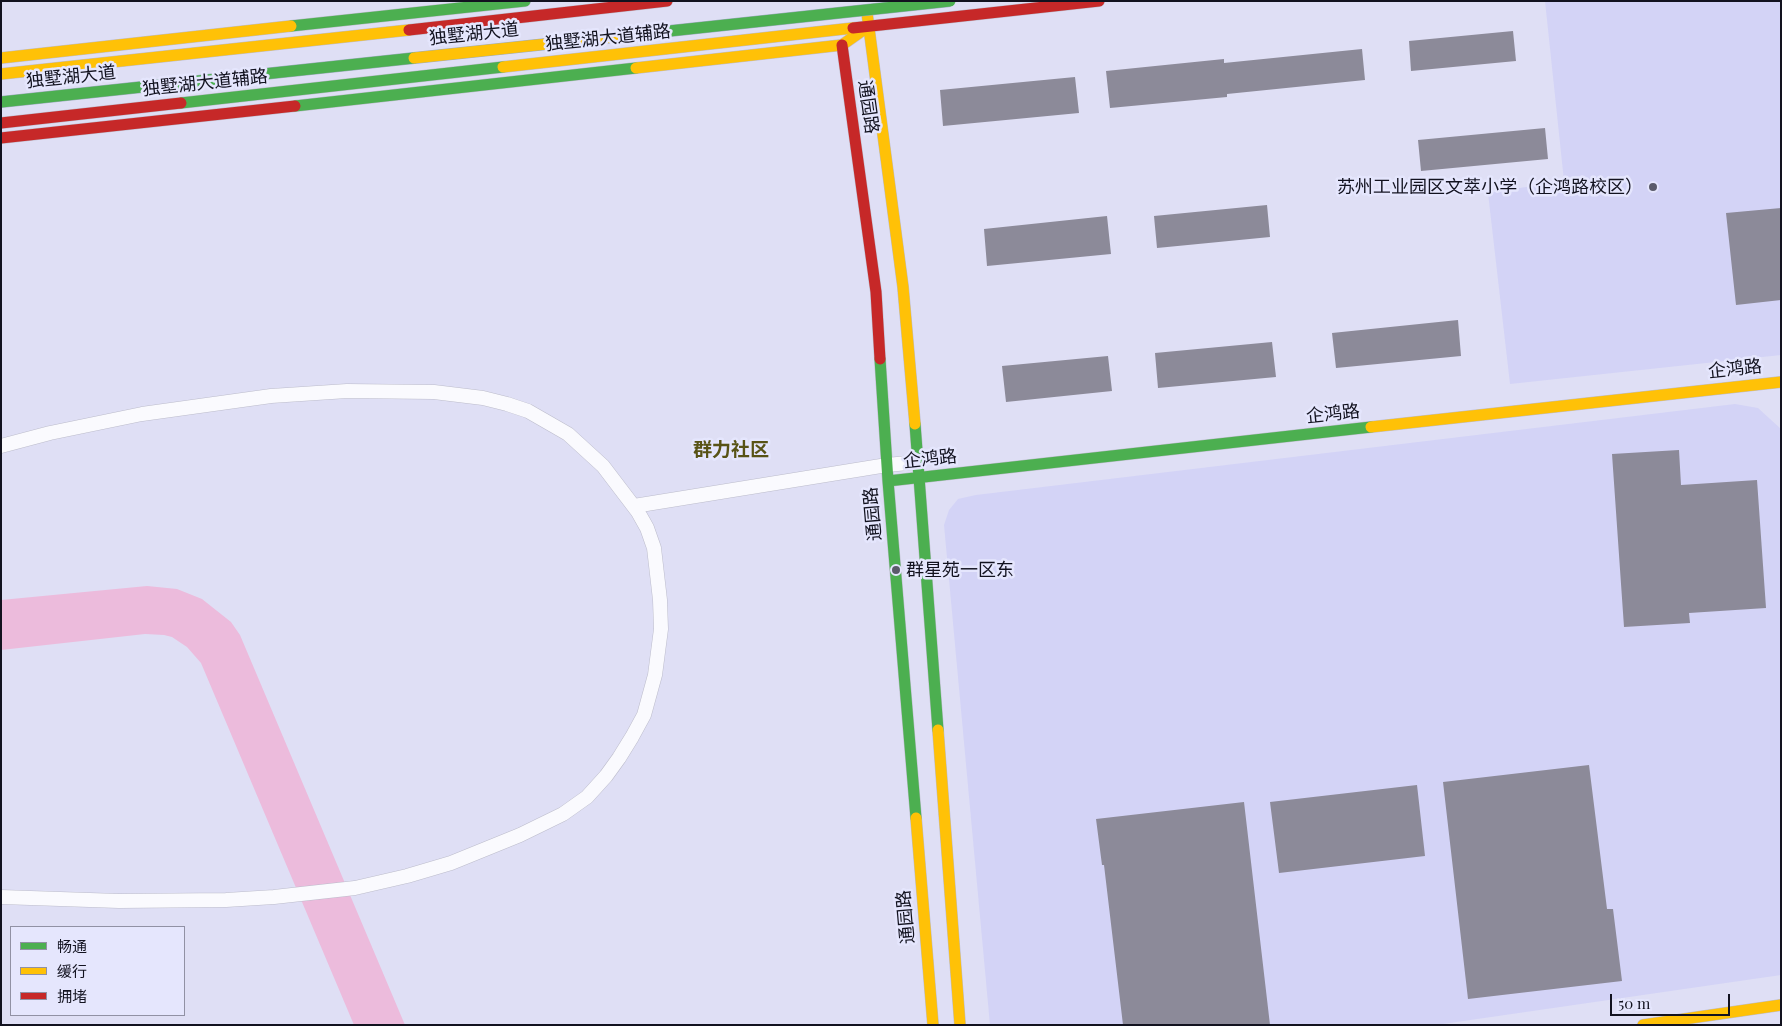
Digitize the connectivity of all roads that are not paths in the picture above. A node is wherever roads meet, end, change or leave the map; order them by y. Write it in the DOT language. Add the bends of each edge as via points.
graph roads {
  1 [pos="525,1"];
  2 [pos="668,1"];
  3 [pos="854,1"];
  4 [pos="866,1"];
  5 [pos="950,1"];
  6 [pos="1099,1"];
  7 [pos="835,2"];
  8 [pos="869,26"];
  9 [pos="839,29"];
  10 [pos="842,45"];
  11 [pos="597,56"];
  12 [pos="1,58"];
  13 [pos="514,66"];
  14 [pos="1,74"];
  15 [pos="559,77"];
  16 [pos="1,102"];
  17 [pos="1,123"];
  18 [pos="1,138"];
  19 [pos="1781,382"];
  20 [pos="1,446"];
  21 [pos="918,462"];
  22 [pos="887,465"];
  23 [pos="920,478"];
  24 [pos="888,481"];
  25 [pos="634,506"];
  26 [pos="1,897"];
  27 [pos="1781,1005"];
  28 [pos="933,1025"];
  29 [pos="960,1025"];
  30 [pos="1643,1025"];
  1 -- 12 [label="main road"];
  2 -- 14 [label="main road, 独墅湖大道"];
  3 -- 7 [label="main road"];
  4 -- 8 [label="main road, 通园路"];
  5 -- 16 [label="main road, 独墅湖大道, bridge"];
  6 -- 8 [label="main road, 独墅湖大道辅路"];
  7 -- 9 [label="main road, 通园路"];
  7 -- 13 [label="main road" via="553,35"];
  8 -- 9 [label="main road, 独墅湖大道辅路"];
  8 -- 10 [label="main road"];
  8 -- 21 [label="main road, 通园路" via="903,288"];
  9 -- 10 [label="main road, 通园路"];
  9 -- 11 [label="main road, 独墅湖大道辅路"];
  10 -- 15 [label="main road"];
  10 -- 22 [label="main road, 通园路" via="876,292"];
  11 -- 13 [label="main road, 独墅湖大道辅路"];
  11 -- 15 [label="main road"];
  13 -- 17 [label="main road, 独墅湖大道辅路"];
  15 -- 18 [label="main road"];
  19 -- 23 [label="main road, 企鸿路"];
  20 -- 25 [label="street" via="142,414 271,396 347,391 465,395 528,411 550,422 603,466"];
  21 -- 22 [label="street"];
  21 -- 23 [label="main road, 通园路"];
  22 -- 24 [label="main road, 通园路"];
  22 -- 25 [label="street"];
  23 -- 24 [label="main road, 企鸿路"];
  23 -- 29 [label="main road, 通园路"];
  24 -- 28 [label="main road, 通园路"];
  25 -- 26 [label="street" via="654,548 661,629 655,676 644,715 632,737 606,776 587,797 563,814 451,863 354,888 226,900"];
  27 -- 30 [label="main road"];
}
